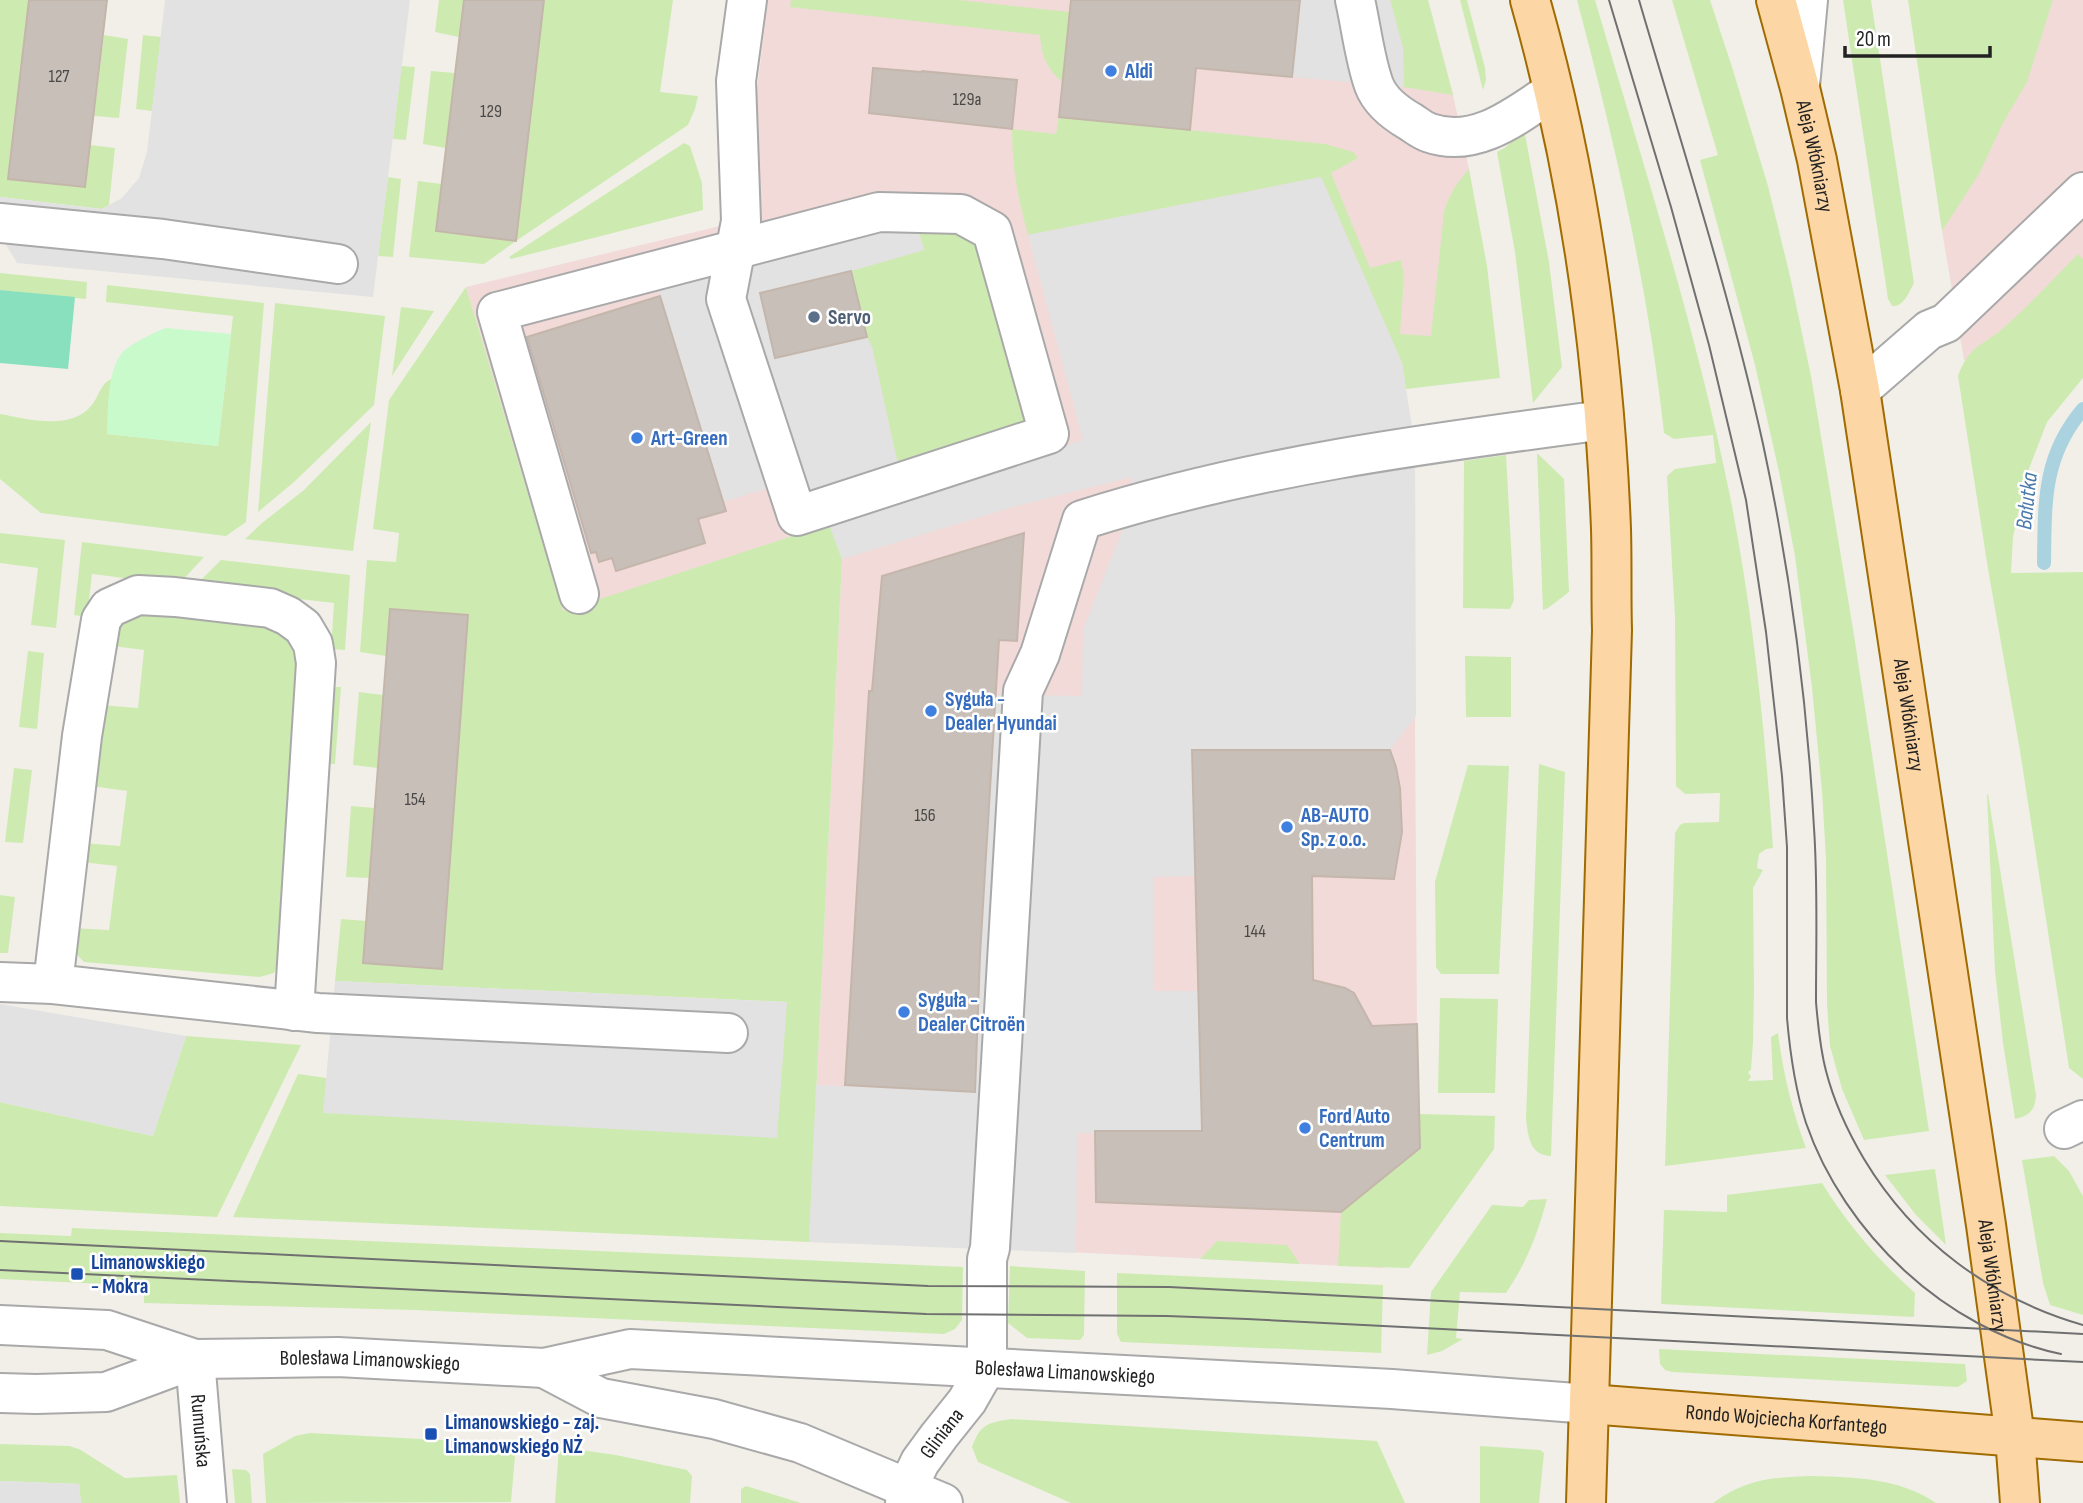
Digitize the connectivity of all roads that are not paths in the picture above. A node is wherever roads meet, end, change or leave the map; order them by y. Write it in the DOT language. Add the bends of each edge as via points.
graph roads {
  1 [pos="747,0"];
  2 [pos="1355,0"];
  3 [pos="1530,0"];
  4 [pos="1776,0"];
  5 [pos="1808,0"];
  6 [pos="1800,88"];
  7 [pos="1553,91"];
  8 [pos="2083,192"];
  9 [pos="0,223"];
  10 [pos="735,249"];
  11 [pos="338,264"];
  12 [pos="1860,390"];
  13 [pos="1604,420"];
  14 [pos="579,594"];
  15 [pos="0,982"];
  16 [pos="52,984"];
  17 [pos="294,1011"];
  18 [pos="728,1033"];
  19 [pos="0,1325"];
  20 [pos="195,1359"];
  21 [pos="987,1366"];
  22 [pos="544,1368"];
  23 [pos="0,1393"];
  24 [pos="1589,1404"];
  25 [pos="2015,1437"];
  26 [pos="2083,1442"];
  27 [pos="906,1495"];
  28 [pos="207,1503"];
  29 [pos="943,1503"];
  30 [pos="1586,1503"];
  31 [pos="2020,1503"];
  1 -- 10 [label="street" via="736,81 741,221"];
  2 -- 7 [label="street" via="1375,87 1394,112 1429,133 1449,138 1477,135"];
  3 -- 7 [label="main road"];
  4 -- 6 [label="main road, Aleja Włókniarzy"];
  5 -- 6 [label="street"];
  6 -- 12 [label="main road, Aleja Włókniarzy"];
  7 -- 13 [label="main road" via="1574,185"];
  8 -- 12 [label="street" via="1946,323 1929,330"];
  9 -- 11 [label="street" via="163,239"];
  10 -- 10 [label="street" via="726,299 797,516 1049,433 992,231 961,214 879,212"];
  10 -- 14 [label="street" via="497,312"];
  12 -- 25 [label="main road, Aleja Włókniarzy"];
  13 -- 21 [label="street" via="1318,462 1082,520 1040,654 1023,691 987,1259"];
  13 -- 24 [label="main road" via="1612,631"];
  15 -- 16 [label="street"];
  16 -- 17 [label="street"];
  16 -- 17 [label="street" via="101,620 109,608 138,595 270,608 303,627 313,644 316,663"];
  17 -- 18 [label="street"];
  19 -- 20 [label="street, Bolesława Limanowskiego" via="107,1330"];
  20 -- 22 [label="street, Bolesława Limanowskiego" via="338,1357"];
  20 -- 23 [label="street, Bolesława Limanowskiego" via="106,1392"];
  20 -- 28 [label="street, Rumuńska"];
  21 -- 22 [label="street, Bolesława Limanowskiego" via="631,1349"];
  21 -- 24 [label="street, Bolesława Limanowskiego"];
  21 -- 27 [label="street, Gliniana" via="967,1401 920,1462"];
  22 -- 27 [label="street, Bolesława Limanowskiego" via="601,1398 714,1419 839,1458"];
  24 -- 25 [label="main road, Rondo Wojciecha Korfantego"];
  24 -- 30 [label="main road"];
  25 -- 26 [label="main road"];
  25 -- 31 [label="main road"];
  27 -- 29 [label="street, Bolesława Limanowskiego"];
}
